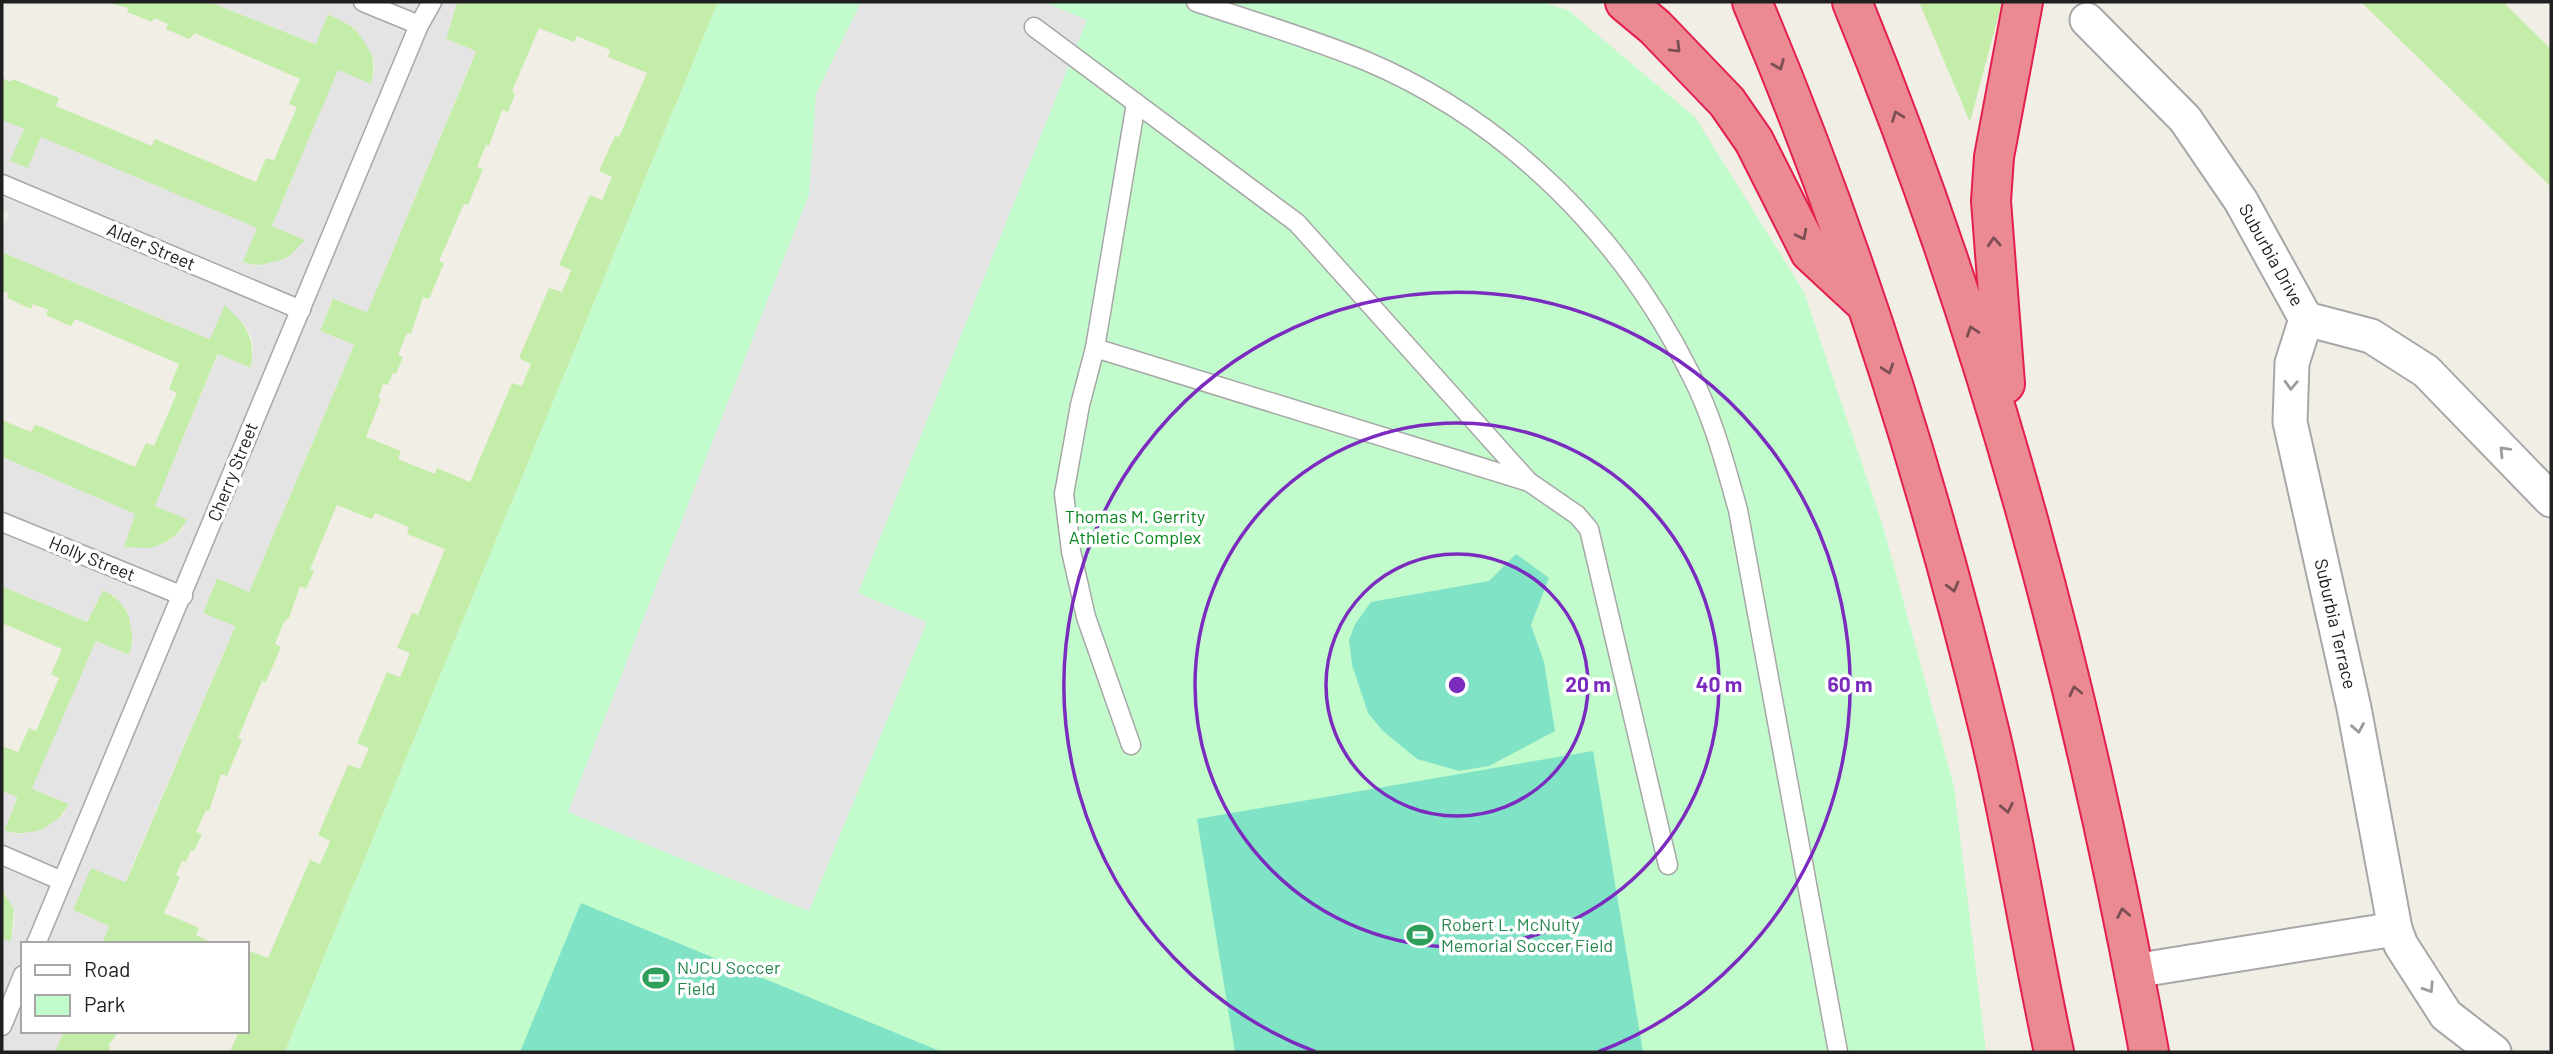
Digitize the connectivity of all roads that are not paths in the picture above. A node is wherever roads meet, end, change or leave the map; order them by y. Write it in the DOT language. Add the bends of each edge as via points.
graph roads {
  1 [pos="363,2"];
  2 [pos="432,2"];
  3 [pos="1196,2"];
  4 [pos="1625,2"];
  5 [pos="1752,2"];
  6 [pos="1852,2"];
  7 [pos="2023,2"];
  8 [pos="2087,20"];
  9 [pos="419,25"];
  10 [pos="1034,27"];
  11 [pos="1136,103"];
  12 [pos="2,184"];
  13 [pos="1866,304"];
  14 [pos="301,310"];
  15 [pos="2306,320"];
  16 [pos="1095,348"];
  17 [pos="2012,456"];
  18 [pos="1529,482"];
  19 [pos="2551,500"];
  20 [pos="2,522"];
  21 [pos="183,596"];
  22 [pos="1131,745"];
  23 [pos="2,855"];
  24 [pos="1668,866"];
  25 [pos="62,881"];
  26 [pos="2395,929"];
  27 [pos="37,942"];
  28 [pos="2134,971"];
  29 [pos="21,980"];
  30 [pos="2,1026"];
  31 [pos="2048,1044"];
  32 [pos="1838,1052"];
  33 [pos="2149,1052"];
  34 [pos="2494,1052"];
  1 -- 9 [label="lane"];
  2 -- 9 [label="lane, Cherry Street"];
  3 -- 32 [label="lane" via="1367,62 1475,122 1575,206 1637,282 1667,330 1692,376 1738,510"];
  4 -- 13 [label="highway, one-way" via="1727,102 1754,141 1810,252"];
  5 -- 13 [label="highway, one-way" via="1831,195"];
  17 -- 6 [label="highway, one-way" via="1938,230"];
  17 -- 7 [label="highway, one-way" via="1991,201 1994,157"];
  8 -- 15 [label="street, Suburbia Drive" via="2185,119 2241,201"];
  9 -- 14 [label="lane, Cherry Street"];
  10 -- 11 [label="lane"];
  11 -- 16 [label="lane"];
  11 -- 18 [label="lane" via="1297,223"];
  12 -- 14 [label="lane, Alder Street"];
  13 -- 31 [label="highway, one-way" via="1911,440 1971,655 2008,814"];
  14 -- 21 [label="lane, Cherry Street"];
  19 -- 15 [label="street, Suburbia Drive, one-way" via="2426,371 2371,336"];
  15 -- 26 [label="street, Suburbia Terrace, one-way" via="2292,363 2290,422 2354,708"];
  16 -- 18 [label="lane"];
  16 -- 22 [label="lane" via="1064,494 1086,617"];
  28 -- 17 [label="highway, one-way" via="2074,685"];
  18 -- 24 [label="lane" via="1590,529"];
  20 -- 21 [label="lane, Holly Street"];
  21 -- 25 [label="lane, Cherry Street"];
  23 -- 25 [label="lane"];
  25 -- 27 [label="lane, Cherry Street"];
  26 -- 28 [label="street"];
  26 -- 34 [label="street, Suburbia Terrace, one-way" via="2446,1015"];
  28 -- 33 [label="highway"];
  29 -- 30 [label="lane"];
}
